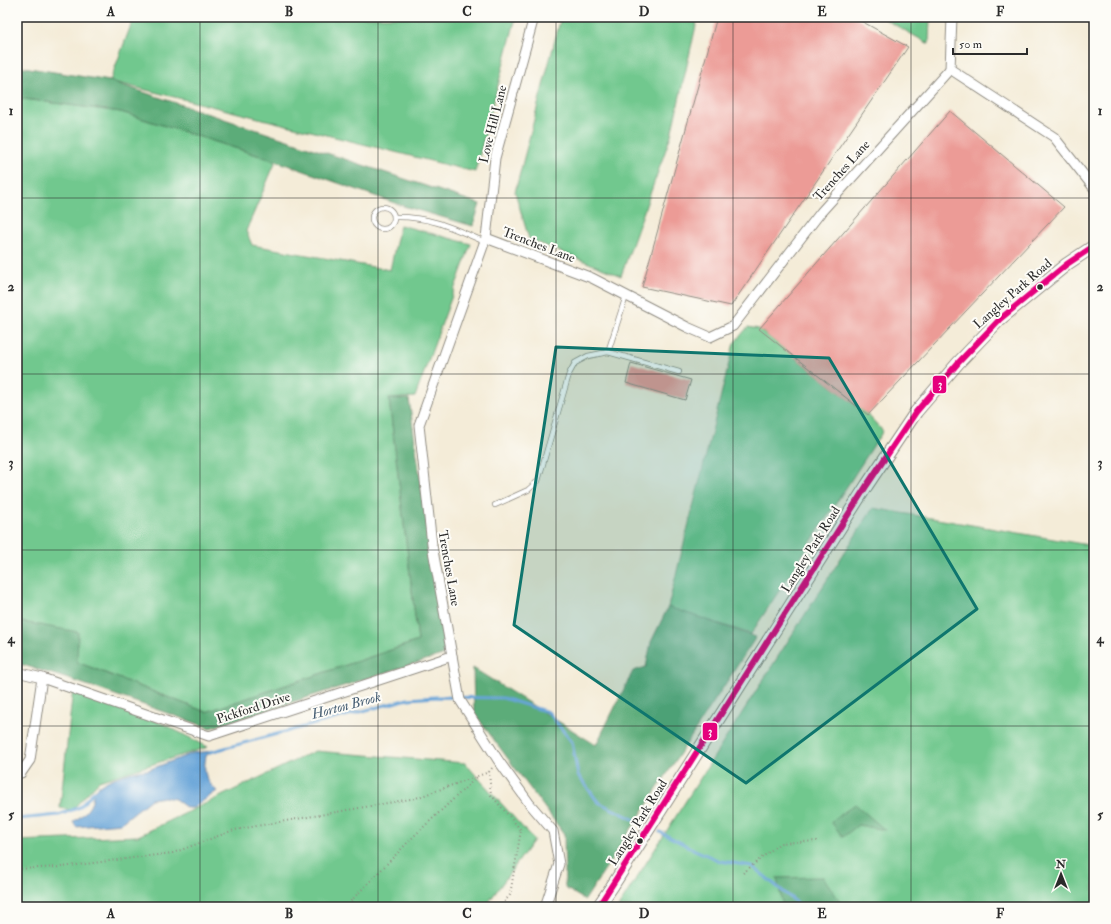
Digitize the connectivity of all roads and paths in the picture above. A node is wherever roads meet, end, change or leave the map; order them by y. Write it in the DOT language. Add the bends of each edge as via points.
graph roads {
  1 [pos="534,17"];
  2 [pos="952,17"];
  3 [pos="950,70"];
  4 [pos="1094,188"];
  5 [pos="394,217"];
  6 [pos="486,240"];
  7 [pos="1094,246"];
  8 [pos="626,296"];
  9 [pos="608,352"];
  10 [pos="678,372"];
  11 [pos="495,504"];
  12 [pos="452,656"];
  13 [pos="17,672"];
  14 [pos="42,678"];
  15 [pos="498,760"];
  16 [pos="489,772"];
  17 [pos="17,774"];
  18 [pos="478,776"];
  19 [pos="817,841"];
  20 [pos="17,869"];
  21 [pos="743,873"];
  22 [pos="345,907"];
  23 [pos="500,907"];
  24 [pos="549,907"];
  25 [pos="598,907"];
  1 -- 6 [label="street, Love Hill Lane" via="495,158"];
  2 -- 3 [label="street"];
  3 -- 4 [label="street" via="1054,137"];
  3 -- 8 [label="street, Trenches Lane" via="821,212 733,326 710,337"];
  5 -- 5 [label="lane" via="390,227 383,229 379,229 372,218 377,208 385,207 391,210"];
  5 -- 6 [label="lane" via="411,216 433,221"];
  6 -- 8 [label="street, Trenches Lane" via="592,278"];
  6 -- 12 [label="street, Trenches Lane" via="419,425 432,545"];
  7 -- 25 [label="main road, Langley Park Road" via="1067,264 1000,319 916,412"];
  8 -- 9 [label="lane"];
  9 -- 10 [label="lane"];
  9 -- 11 [label="lane" via="588,356 574,363 538,481 528,490"];
  12 -- 14 [label="street, Pickford Drive" via="209,736"];
  12 -- 15 [label="street, Trenches Lane" via="460,697"];
  13 -- 14 [label="street, Pickford Drive"];
  14 -- 17 [label="street" via="30,760 21,773"];
  15 -- 16 [label="path"];
  15 -- 24 [label="street, Trenches Lane" via="553,831 559,864 546,904"];
  16 -- 18 [label="path"];
  16 -- 23 [label="path" via="491,795 521,830 510,895"];
  18 -- 20 [label="path" via="416,798 234,830 173,853 61,867"];
  18 -- 22 [label="path" via="414,836"];
  19 -- 21 [label="path" via="780,843"];
}
